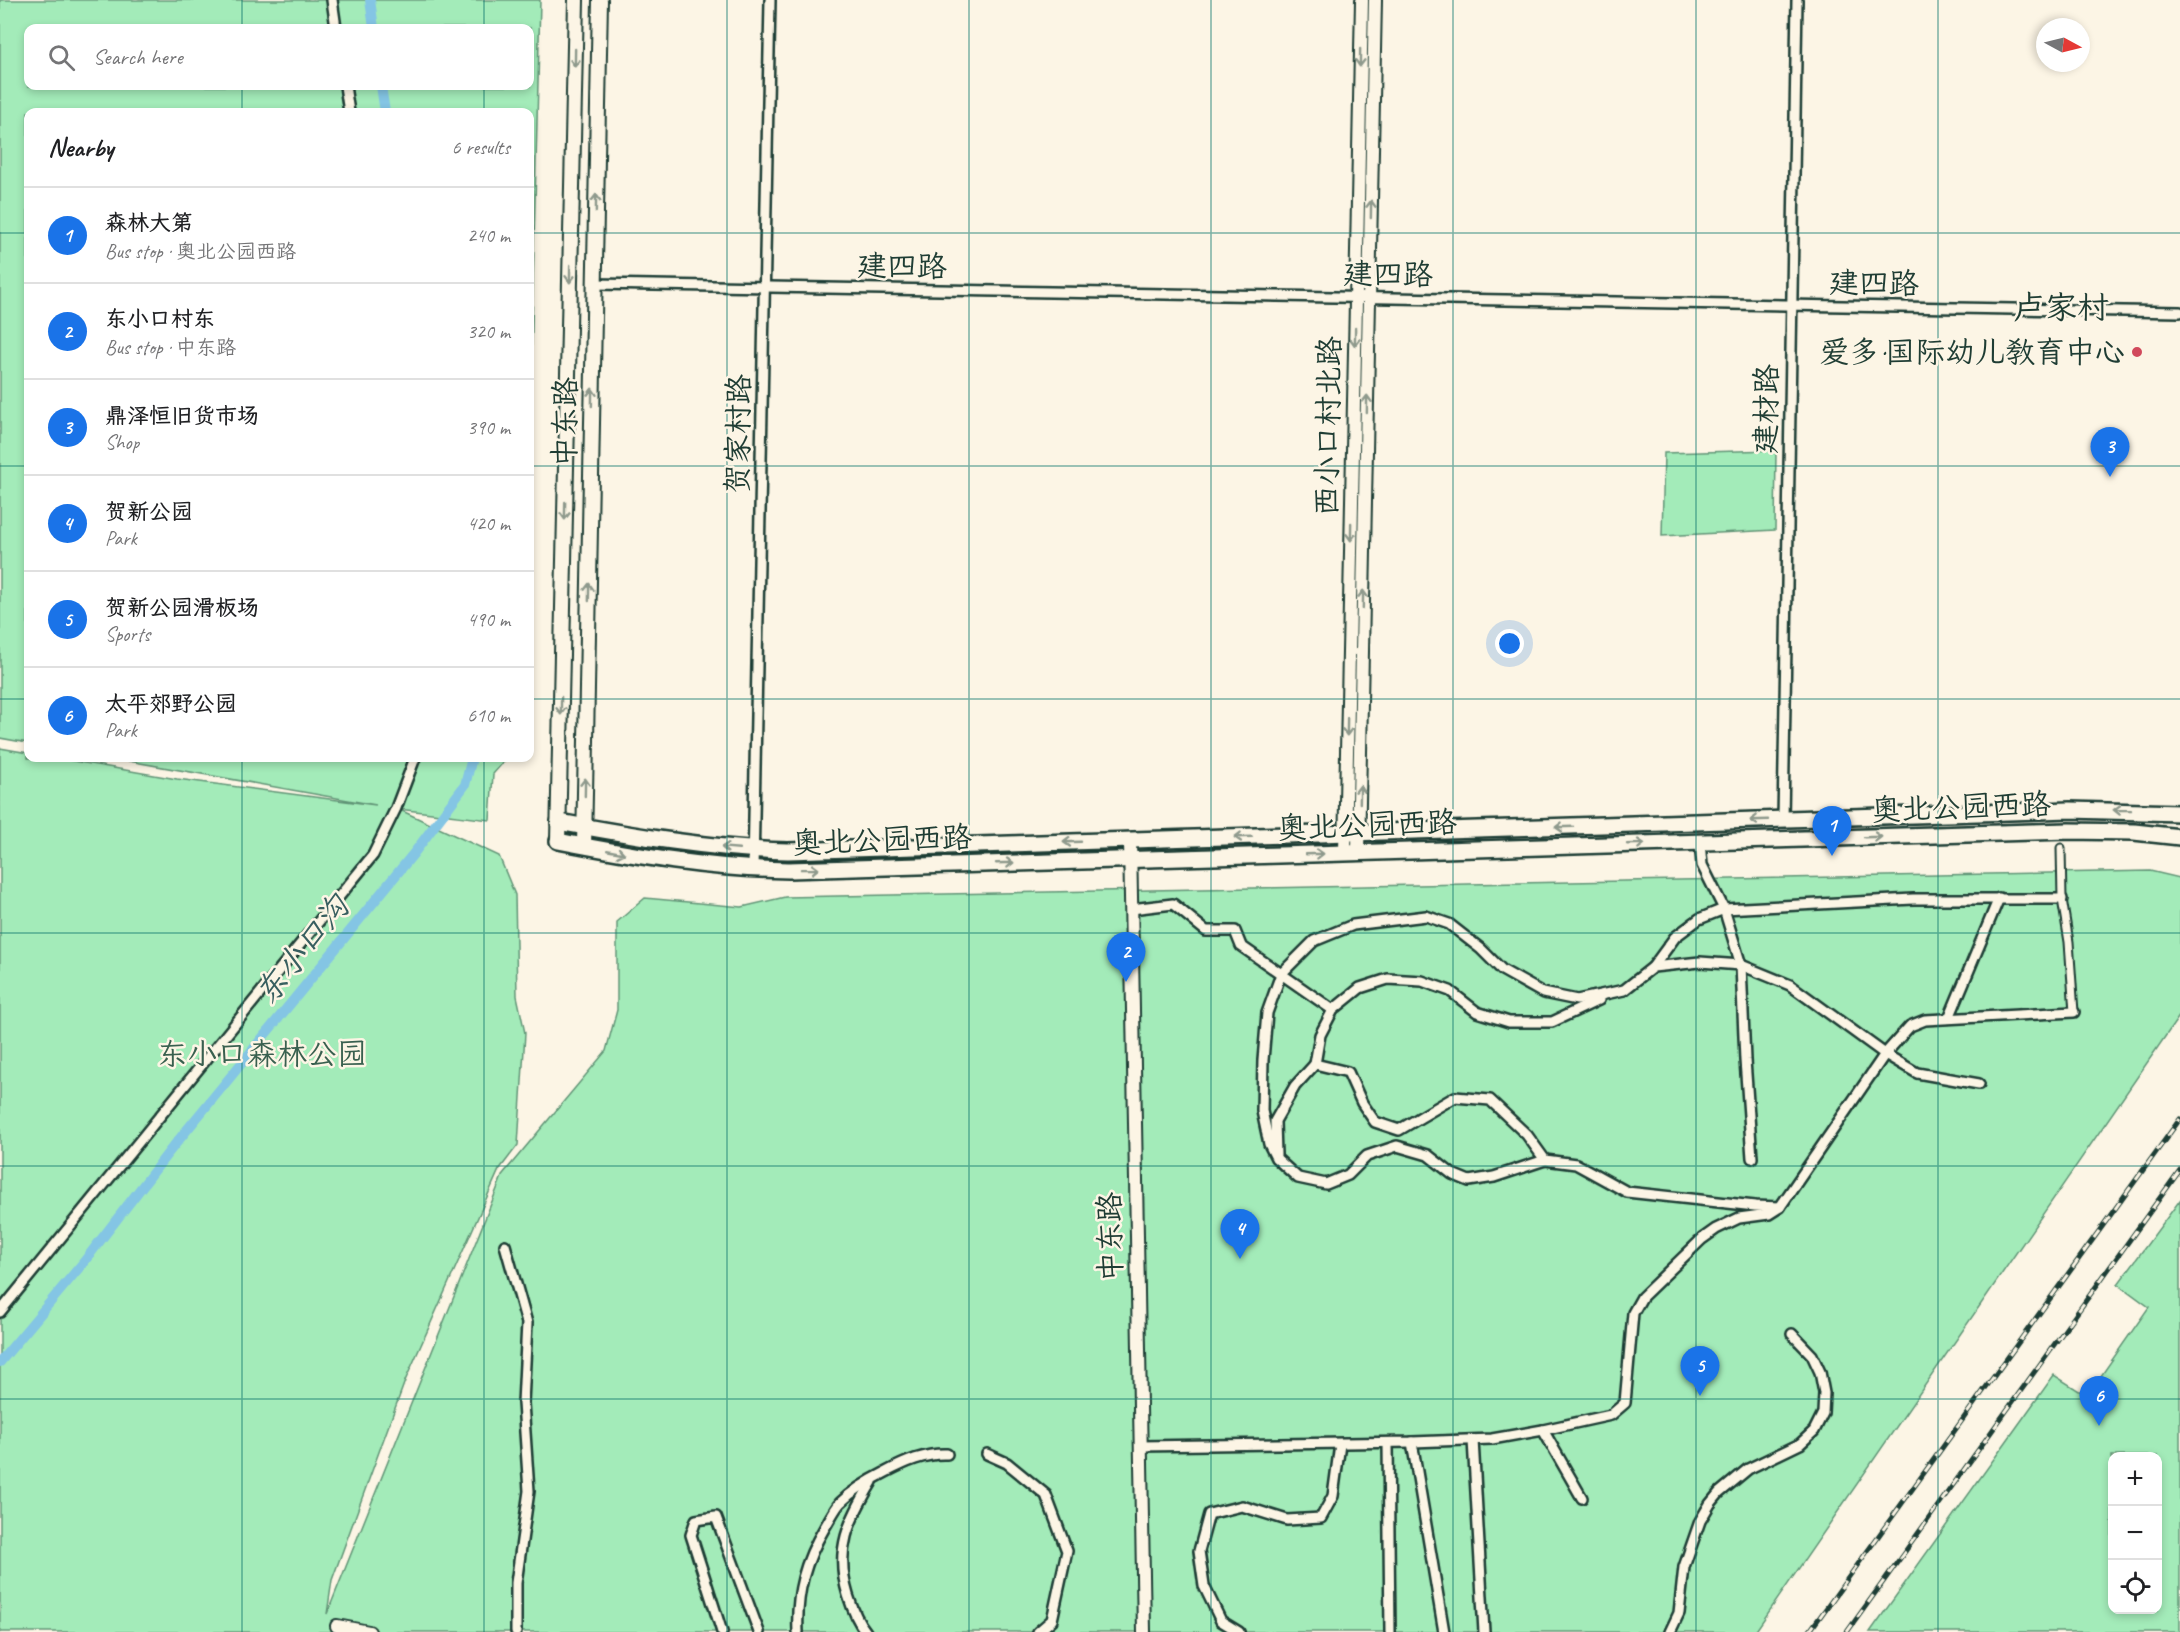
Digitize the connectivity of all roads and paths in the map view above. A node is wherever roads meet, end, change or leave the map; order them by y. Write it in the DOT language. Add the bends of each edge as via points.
graph roads {
  1 [pos="332,0"];
  2 [pos="576,0"];
  3 [pos="600,0"];
  4 [pos="770,0"];
  5 [pos="1362,0"];
  6 [pos="1375,0"];
  7 [pos="1797,0"];
  8 [pos="335,24"];
  9 [pos="346,90"];
  10 [pos="348,108"];
  11 [pos="595,284"];
  12 [pos="765,287"];
  13 [pos="1356,298"];
  14 [pos="1369,298"];
  15 [pos="1792,305"];
  16 [pos="2180,312"];
  17 [pos="413,762"];
  18 [pos="2180,813"];
  19 [pos="1784,820"];
  20 [pos="559,822"];
  21 [pos="584,826"];
  22 [pos="1352,833"];
  23 [pos="2180,837"];
  24 [pos="1130,840"];
  25 [pos="558,841"];
  26 [pos="1700,842"];
  27 [pos="584,846"];
  28 [pos="2061,848"];
  29 [pos="753,850"];
  30 [pos="1352,853"];
  31 [pos="1130,859"];
  32 [pos="753,869"];
  33 [pos="1999,898"];
  34 [pos="2062,899"];
  35 [pos="1131,909"];
  36 [pos="1724,909"];
  37 [pos="1741,965"];
  38 [pos="1653,967"];
  39 [pos="1281,974"];
  40 [pos="1624,990"];
  41 [pos="1333,1010"];
  42 [pos="2074,1012"];
  43 [pos="1948,1018"];
  44 [pos="1885,1054"];
  45 [pos="1315,1064"];
  46 [pos="1979,1084"];
  47 [pos="1276,1158"];
  48 [pos="1752,1158"];
  49 [pos="1545,1160"];
  50 [pos="1780,1207"];
  51 [pos="506,1245"];
  52 [pos="0,1312"];
  53 [pos="1792,1334"];
  54 [pos="1543,1430"];
  55 [pos="1473,1440"];
  56 [pos="1412,1442"];
  57 [pos="1388,1443"];
  58 [pos="1340,1444"];
  59 [pos="1141,1446"];
  60 [pos="947,1454"];
  61 [pos="987,1454"];
  62 [pos="874,1478"];
  63 [pos="1582,1498"];
  64 [pos="337,1626"];
  65 [pos="369,1632"];
  66 [pos="516,1632"];
  67 [pos="722,1632"];
  68 [pos="759,1632"];
  69 [pos="798,1632"];
  70 [pos="866,1632"];
  71 [pos="1038,1632"];
  72 [pos="1144,1632"];
  73 [pos="1239,1632"];
  74 [pos="1390,1632"];
  75 [pos="1444,1632"];
  76 [pos="1484,1632"];
  77 [pos="1670,1632"];
  1 -- 8 [label="street"];
  2 -- 20 [label="main road, 中东路, one-way"];
  11 -- 3 [label="main road, 中东路, one-way"];
  4 -- 12 [label="street, 贺家村路"];
  5 -- 13 [label="street, 西小口村北路, one-way"];
  14 -- 6 [label="street, 西小口村北路, one-way"];
  7 -- 15 [label="street, 建材路"];
  9 -- 10 [label="street"];
  11 -- 12 [label="street, 建四路"];
  21 -- 11 [label="main road, 中东路, one-way"];
  12 -- 13 [label="street, 建四路"];
  12 -- 29 [label="street, 贺家村路"];
  13 -- 14 [label="street, 建四路"];
  13 -- 22 [label="street, 西小口村北路, one-way"];
  14 -- 15 [label="street, 建四路"];
  22 -- 14 [label="street, 西小口村北路, one-way"];
  15 -- 16 [label="street, 建四路"];
  15 -- 19 [label="street, 建材路"];
  17 -- 52 [label="street" via="373,855"];
  18 -- 19 [label="main road, 奥北公园西路, one-way" via="2070,810"];
  19 -- 22 [label="main road, 奥北公园西路, one-way"];
  20 -- 21 [label="main road, 奥北公园西路"];
  20 -- 25 [label="main road, 中东路"];
  21 -- 27 [label="main road, 中东路"];
  29 -- 21 [label="main road, 奥北公园西路, one-way" via="679,843"];
  22 -- 24 [label="main road, 奥北公园西路, one-way"];
  22 -- 30 [label="street, 西小口村北路"];
  26 -- 23 [label="main road, 奥北公园西路, one-way" via="2069,831"];
  24 -- 29 [label="main road, 奥北公园西路, one-way"];
  24 -- 31 [label="street, 中东路"];
  25 -- 27 [label="main road, 奥北公园西路"];
  30 -- 26 [label="main road, 奥北公园西路, one-way"];
  26 -- 36 [label="street" via="1702,865"];
  27 -- 32 [label="main road, 奥北公园西路, one-way" via="660,860"];
  28 -- 34 [label="street"];
  29 -- 32 [label="street, 贺家村路"];
  31 -- 30 [label="main road, 奥北公园西路, one-way"];
  32 -- 31 [label="main road, 奥北公园西路, one-way"];
  31 -- 35 [label="street, 中东路"];
  33 -- 34 [label="street"];
  33 -- 36 [label="street"];
  33 -- 43 [label="street"];
  34 -- 42 [label="street"];
  35 -- 39 [label="street" via="1173,904 1206,931 1235,931 1240,946"];
  35 -- 59 [label="street, 中东路"];
  36 -- 37 [label="street"];
  36 -- 38 [label="street" via="1699,918 1675,937"];
  37 -- 38 [label="street" via="1700,962"];
  37 -- 44 [label="street" via="1790,985"];
  37 -- 48 [label="street"];
  38 -- 40 [label="street"];
  39 -- 40 [label="street" via="1314,941 1353,926 1426,916 1449,924 1502,970 1543,993 1577,1000"];
  39 -- 41 [label="street"];
  39 -- 47 [label="street" via="1267,1013 1263,1060 1262,1111"];
  40 -- 41 [label="street" via="1552,1022 1509,1022 1477,1012 1450,991 1422,981 1388,979 1360,988"];
  41 -- 45 [label="street" via="1320,1035"];
  42 -- 43 [label="street"];
  43 -- 44 [label="street" via="1910,1026"];
  44 -- 46 [label="street" via="1917,1073"];
  44 -- 50 [label="street"];
  45 -- 47 [label="street" via="1295,1086 1275,1121"];
  45 -- 49 [label="street" via="1348,1072 1375,1122 1399,1130 1455,1097 1490,1100 1527,1135"];
  47 -- 49 [label="street" via="1298,1178 1326,1184 1348,1174 1367,1156 1397,1146 1428,1155 1452,1174 1469,1180 1494,1178"];
  49 -- 50 [label="street" via="1576,1164 1627,1192"];
  50 -- 54 [label="street" via="1769,1214 1739,1218 1716,1229 1642,1297 1633,1313 1625,1402 1611,1415"];
  51 -- 66 [label="street" via="527,1323 523,1403 529,1491 516,1583"];
  53 -- 77 [label="street" via="1812,1354 1820,1372 1823,1413 1814,1431 1800,1444 1748,1469 1710,1504 1684,1567 1683,1591"];
  54 -- 55 [label="street"];
  54 -- 63 [label="street"];
  55 -- 56 [label="street"];
  55 -- 76 [label="street"];
  56 -- 57 [label="street"];
  56 -- 75 [label="street"];
  57 -- 58 [label="street"];
  57 -- 74 [label="street"];
  58 -- 59 [label="street"];
  58 -- 73 [label="street" via="1333,1496 1321,1518 1287,1521 1242,1506 1209,1514 1199,1551 1204,1586 1221,1621"];
  59 -- 72 [label="street, 中东路"];
  60 -- 62 [label="street" via="919,1457"];
  61 -- 71 [label="street" via="1007,1463 1046,1495 1067,1551 1052,1620"];
  62 -- 69 [label="street" via="840,1504 811,1551 801,1581"];
  62 -- 70 [label="street" via="845,1534 842,1564 852,1609"];
  64 -- 65 [label="street"];
  67 -- 68 [label="street" via="691,1534 696,1520 716,1518"];
}
